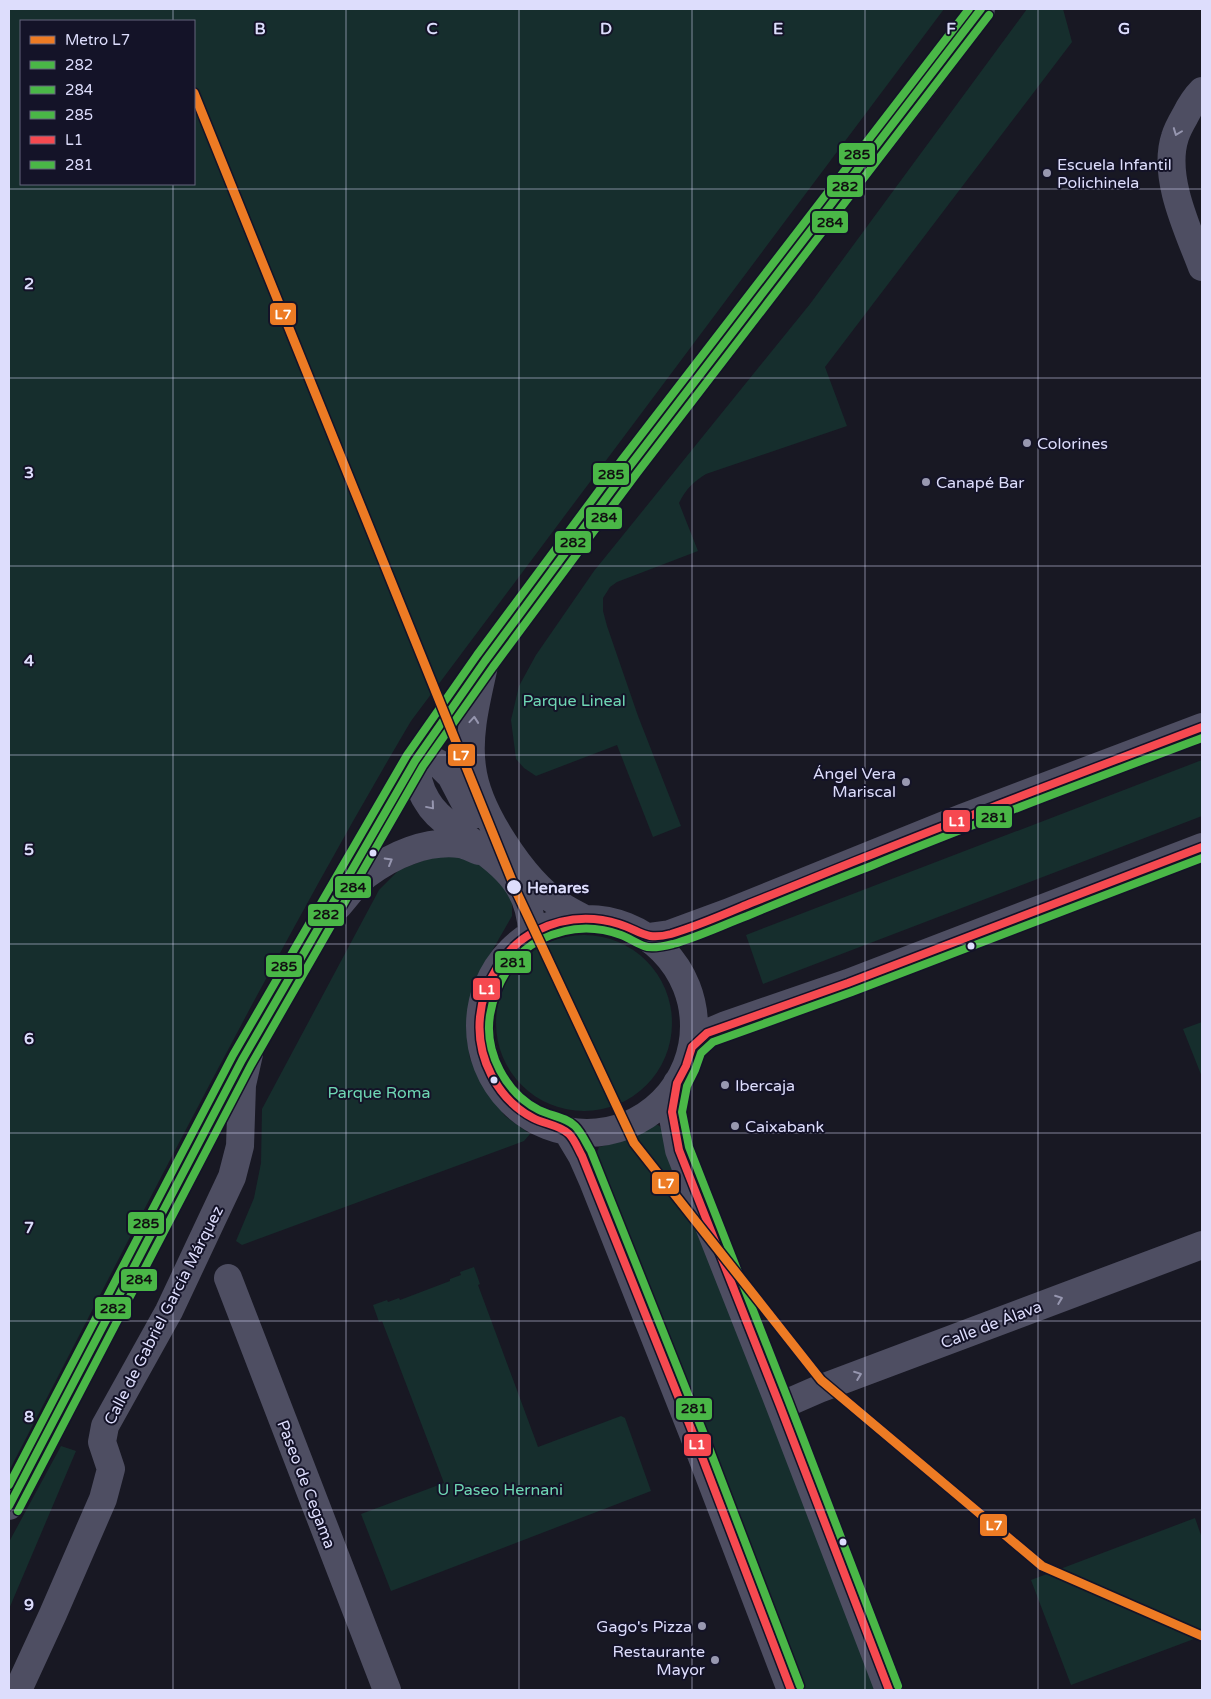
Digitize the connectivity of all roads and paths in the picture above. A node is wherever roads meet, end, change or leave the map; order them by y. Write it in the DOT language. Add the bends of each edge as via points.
graph roads {
  1 [pos="981,9"];
  2 [pos="1202,91"];
  3 [pos="1202,268"];
  4 [pos="485,662"];
  5 [pos="1202,727"];
  6 [pos="417,759"];
  7 [pos="1202,847"];
  8 [pos="498,850"];
  9 [pos="583,918"];
  10 [pos="317,931"];
  11 [pos="532,933"];
  12 [pos="648,938"];
  13 [pos="252,1043"];
  14 [pos="692,1047"];
  15 [pos="677,1083"];
  16 [pos="567,1131"];
  17 [pos="1202,1244"];
  18 [pos="228,1278"];
  19 [pos="780,1406"];
  20 [pos="9,1506"];
  21 [pos="18,1690"];
  22 [pos="387,1690"];
  23 [pos="791,1690"];
  24 [pos="888,1690"];
  1 -- 4 [label="street" via="628,467"];
  2 -- 3 [label="street, one-way" via="1193,100 1174,138 1172,159 1176,199"];
  4 -- 6 [label="street"];
  8 -- 4 [label="street, one-way" via="476,790 471,766 474,711"];
  5 -- 12 [label="street" via="670,934"];
  6 -- 8 [label="street" via="438,763 451,776"];
  6 -- 10 [label="street"];
  7 -- 14 [label="street" via="848,983 726,1024 707,1033"];
  8 -- 9 [label="street" via="559,905"];
  10 -- 8 [label="street, one-way" via="365,876 400,855 438,844"];
  8 -- 11 [label="street" via="526,896 532,915"];
  9 -- 11 [label="street" via="557,922"];
  9 -- 12 [label="street" via="617,922"];
  10 -- 13 [label="street"];
  11 -- 16 [label="street" via="505,957 489,982 479,1025 481,1047 498,1087 513,1104 538,1121"];
  12 -- 14 [label="street" via="671,959 686,986 693,1016"];
  13 -- 20 [label="street"];
  13 -- 21 [label="street, Calle de Gabriel García Márquez" via="242,1085 240,1146 232,1177 169,1311 105,1426 102,1442 111,1469 103,1499"];
  14 -- 15 [label="street"];
  15 -- 16 [label="street" via="650,1112 622,1128 590,1133"];
  15 -- 19 [label="street" via="672,1112 679,1150"];
  16 -- 23 [label="street" via="593,1181"];
  19 -- 17 [label="street, Calle de Álava, one-way"];
  18 -- 22 [label="street, Paseo de Cegama"];
  19 -- 24 [label="street"];
}
